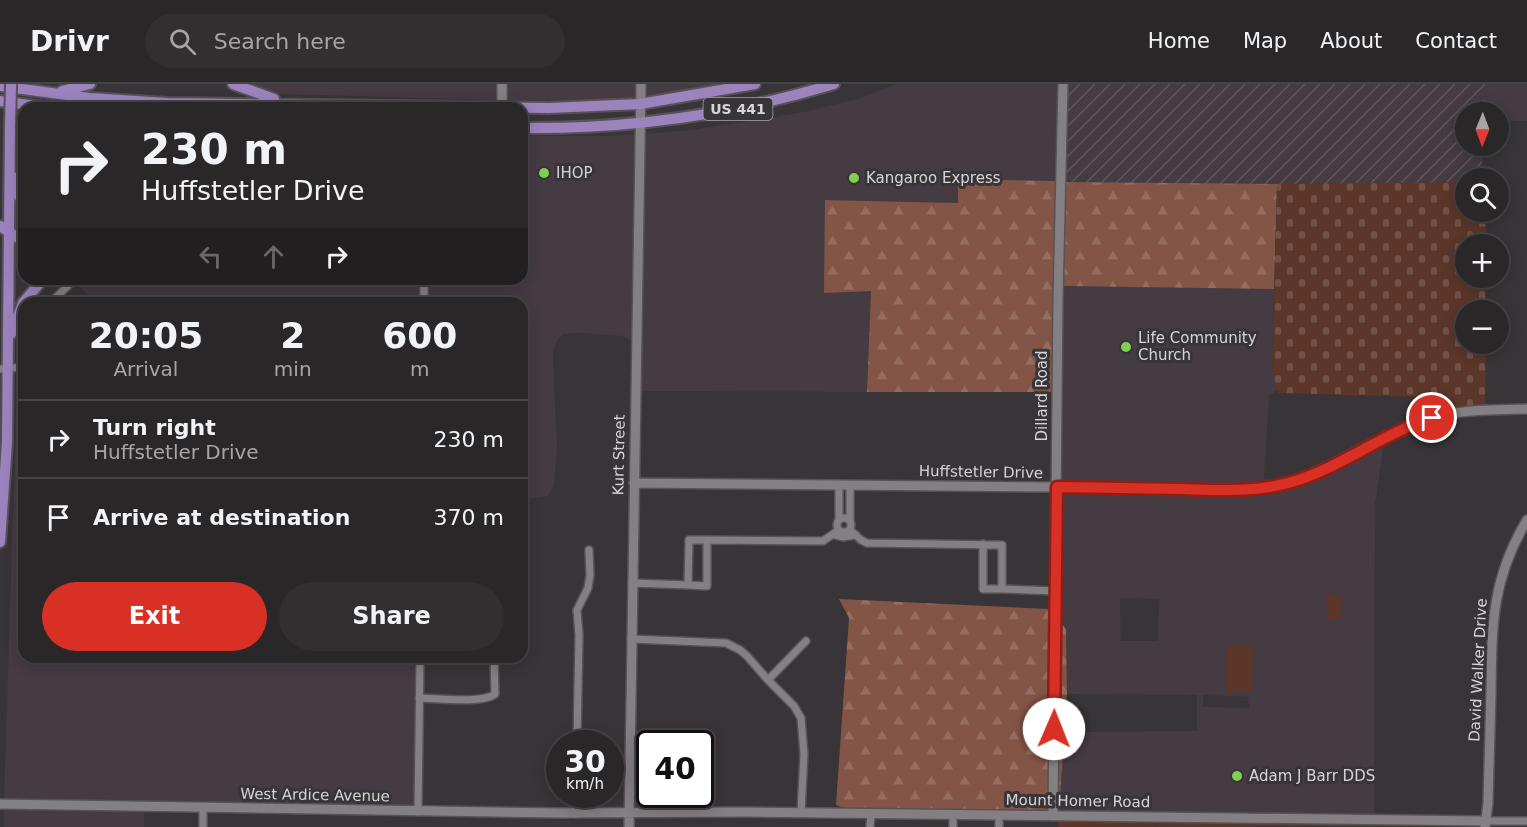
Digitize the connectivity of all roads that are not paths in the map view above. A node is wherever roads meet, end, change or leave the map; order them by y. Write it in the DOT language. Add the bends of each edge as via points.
graph roads {
  1 [pos="11,84"];
  2 [pos="90,84"];
  3 [pos="233,84"];
  4 [pos="502,84"];
  5 [pos="640,84"];
  6 [pos="755,84"];
  7 [pos="834,84"];
  8 [pos="1063,84"];
  9 [pos="0,86"];
  10 [pos="50,93"];
  11 [pos="0,101"];
  12 [pos="187,102"];
  13 [pos="282,102"];
  14 [pos="501,102"];
  15 [pos="18,104"];
  16 [pos="640,104"];
  17 [pos="528,108"];
  18 [pos="549,108"];
  19 [pos="528,112"];
  20 [pos="640,124"];
  21 [pos="528,128"];
  22 [pos="10,166"];
  23 [pos="18,194"];
  24 [pos="0,226"];
  25 [pos="9,233"];
  26 [pos="18,239"];
  27 [pos="38,285"];
  28 [pos="69,285"];
  29 [pos="28,297"];
  30 [pos="56,297"];
  31 [pos="18,316"];
  32 [pos="8,349"];
  33 [pos="4,369"];
  34 [pos="1527,409"];
  35 [pos="634,483"];
  36 [pos="839,485"];
  37 [pos="850,485"];
  38 [pos="1057,487"];
  39 [pos="839,496"];
  40 [pos="850,496"];
  41 [pos="839,520"];
  42 [pos="1527,520"];
  43 [pos="850,521"];
  44 [pos="0,525"];
  45 [pos="836,532"];
  46 [pos="853,532"];
  47 [pos="707,540"];
  48 [pos="0,542"];
  49 [pos="983,544"];
  50 [pos="589,550"];
  51 [pos="632,583"];
  52 [pos="688,585"];
  53 [pos="1002,589"];
  54 [pos="1056,591"];
  55 [pos="631,639"];
  56 [pos="806,641"];
  57 [pos="420,663"];
  58 [pos="495,663"];
  59 [pos="768,680"];
  60 [pos="419,698"];
  61 [pos="577,730"];
  62 [pos="0,804"];
  63 [pos="203,808"];
  64 [pos="575,808"];
  65 [pos="418,812"];
  66 [pos="801,813"];
  67 [pos="575,814"];
  68 [pos="630,814"];
  69 [pos="870,814"];
  70 [pos="953,815"];
  71 [pos="999,816"];
  72 [pos="1053,816"];
  73 [pos="1527,821"];
  74 [pos="1485,824"];
  75 [pos="203,827"];
  76 [pos="629,827"];
  77 [pos="870,827"];
  78 [pos="952,827"];
  79 [pos="999,827"];
  1 -- 22 [label="main road, bridge"];
  2 -- 10 [label="main road"];
  3 -- 13 [label="main road"];
  4 -- 14 [label="street"];
  5 -- 16 [label="street, Kurt Street"];
  6 -- 16 [label="main road, US 441"];
  7 -- 20 [label="main road, US 441" via="751,106"];
  8 -- 38 [label="street, Dillard Road"];
  9 -- 10 [label="main road, US 441"];
  10 -- 12 [label="main road, US 441"];
  11 -- 15 [label="main road"];
  16 -- 18 [label="main road, US 441"];
  16 -- 20 [label="street, Kurt Street"];
  17 -- 18 [label="main road, US 441"];
  18 -- 19 [label="main road"];
  20 -- 21 [label="main road, US 441"];
  20 -- 35 [label="street, Kurt Street"];
  22 -- 23 [label="main road"];
  22 -- 25 [label="main road"];
  24 -- 25 [label="main road"];
  25 -- 26 [label="main road"];
  25 -- 32 [label="main road"];
  27 -- 29 [label="main road"];
  28 -- 30 [label="street"];
  31 -- 32 [label="main road"];
  32 -- 33 [label="main road"];
  33 -- 44 [label="main road" via="7,443"];
  34 -- 38 [label="street, Huffstetler Drive" via="1438,415 1306,477 1264,488"];
  35 -- 36 [label="street, Huffstetler Drive"];
  35 -- 51 [label="street, Kurt Street"];
  36 -- 37 [label="street, Huffstetler Drive"];
  36 -- 39 [label="street"];
  37 -- 38 [label="street, Huffstetler Drive"];
  37 -- 40 [label="street"];
  38 -- 54 [label="street, Dillard Road"];
  39 -- 40 [label="street"];
  39 -- 41 [label="street"];
  40 -- 43 [label="street"];
  41 -- 43 [label="street"];
  41 -- 45 [label="street"];
  42 -- 74 [label="street, David Walker Drive" via="1507,560 1495,600"];
  43 -- 46 [label="street"];
  44 -- 48 [label="main road"];
  45 -- 46 [label="street"];
  45 -- 47 [label="street" via="823,541"];
  46 -- 49 [label="street" via="867,543"];
  47 -- 52 [label="street" via="689,540"];
  47 -- 52 [label="street" via="707,586"];
  49 -- 53 [label="street" via="1002,545"];
  49 -- 53 [label="street" via="983,588"];
  50 -- 61 [label="street" via="588,588 577,610"];
  51 -- 52 [label="street"];
  51 -- 55 [label="street, Kurt Street"];
  53 -- 54 [label="street"];
  54 -- 72 [label="street, Dillard Road"];
  55 -- 59 [label="street" via="726,643 741,650"];
  55 -- 68 [label="street, Kurt Street"];
  56 -- 59 [label="street"];
  57 -- 60 [label="street"];
  58 -- 60 [label="street" via="495,694 491,697"];
  59 -- 66 [label="street" via="801,718"];
  60 -- 65 [label="street"];
  62 -- 63 [label="street, West Ardice Avenue"];
  63 -- 65 [label="street, West Ardice Avenue"];
  63 -- 75 [label="street"];
  64 -- 67 [label="street"];
  65 -- 67 [label="street, West Ardice Avenue"];
  66 -- 68 [label="street, Mount Homer Road"];
  66 -- 69 [label="street, Mount Homer Road"];
  67 -- 68 [label="street, West Ardice Avenue"];
  68 -- 76 [label="street, Kurt Street"];
  69 -- 70 [label="street, Mount Homer Road"];
  69 -- 77 [label="street"];
  70 -- 71 [label="street, Mount Homer Road"];
  70 -- 78 [label="street"];
  71 -- 72 [label="street, Mount Homer Road"];
  71 -- 79 [label="street"];
  72 -- 74 [label="street, Mount Homer Road"];
  73 -- 74 [label="street, Mount Homer Road"];
}
